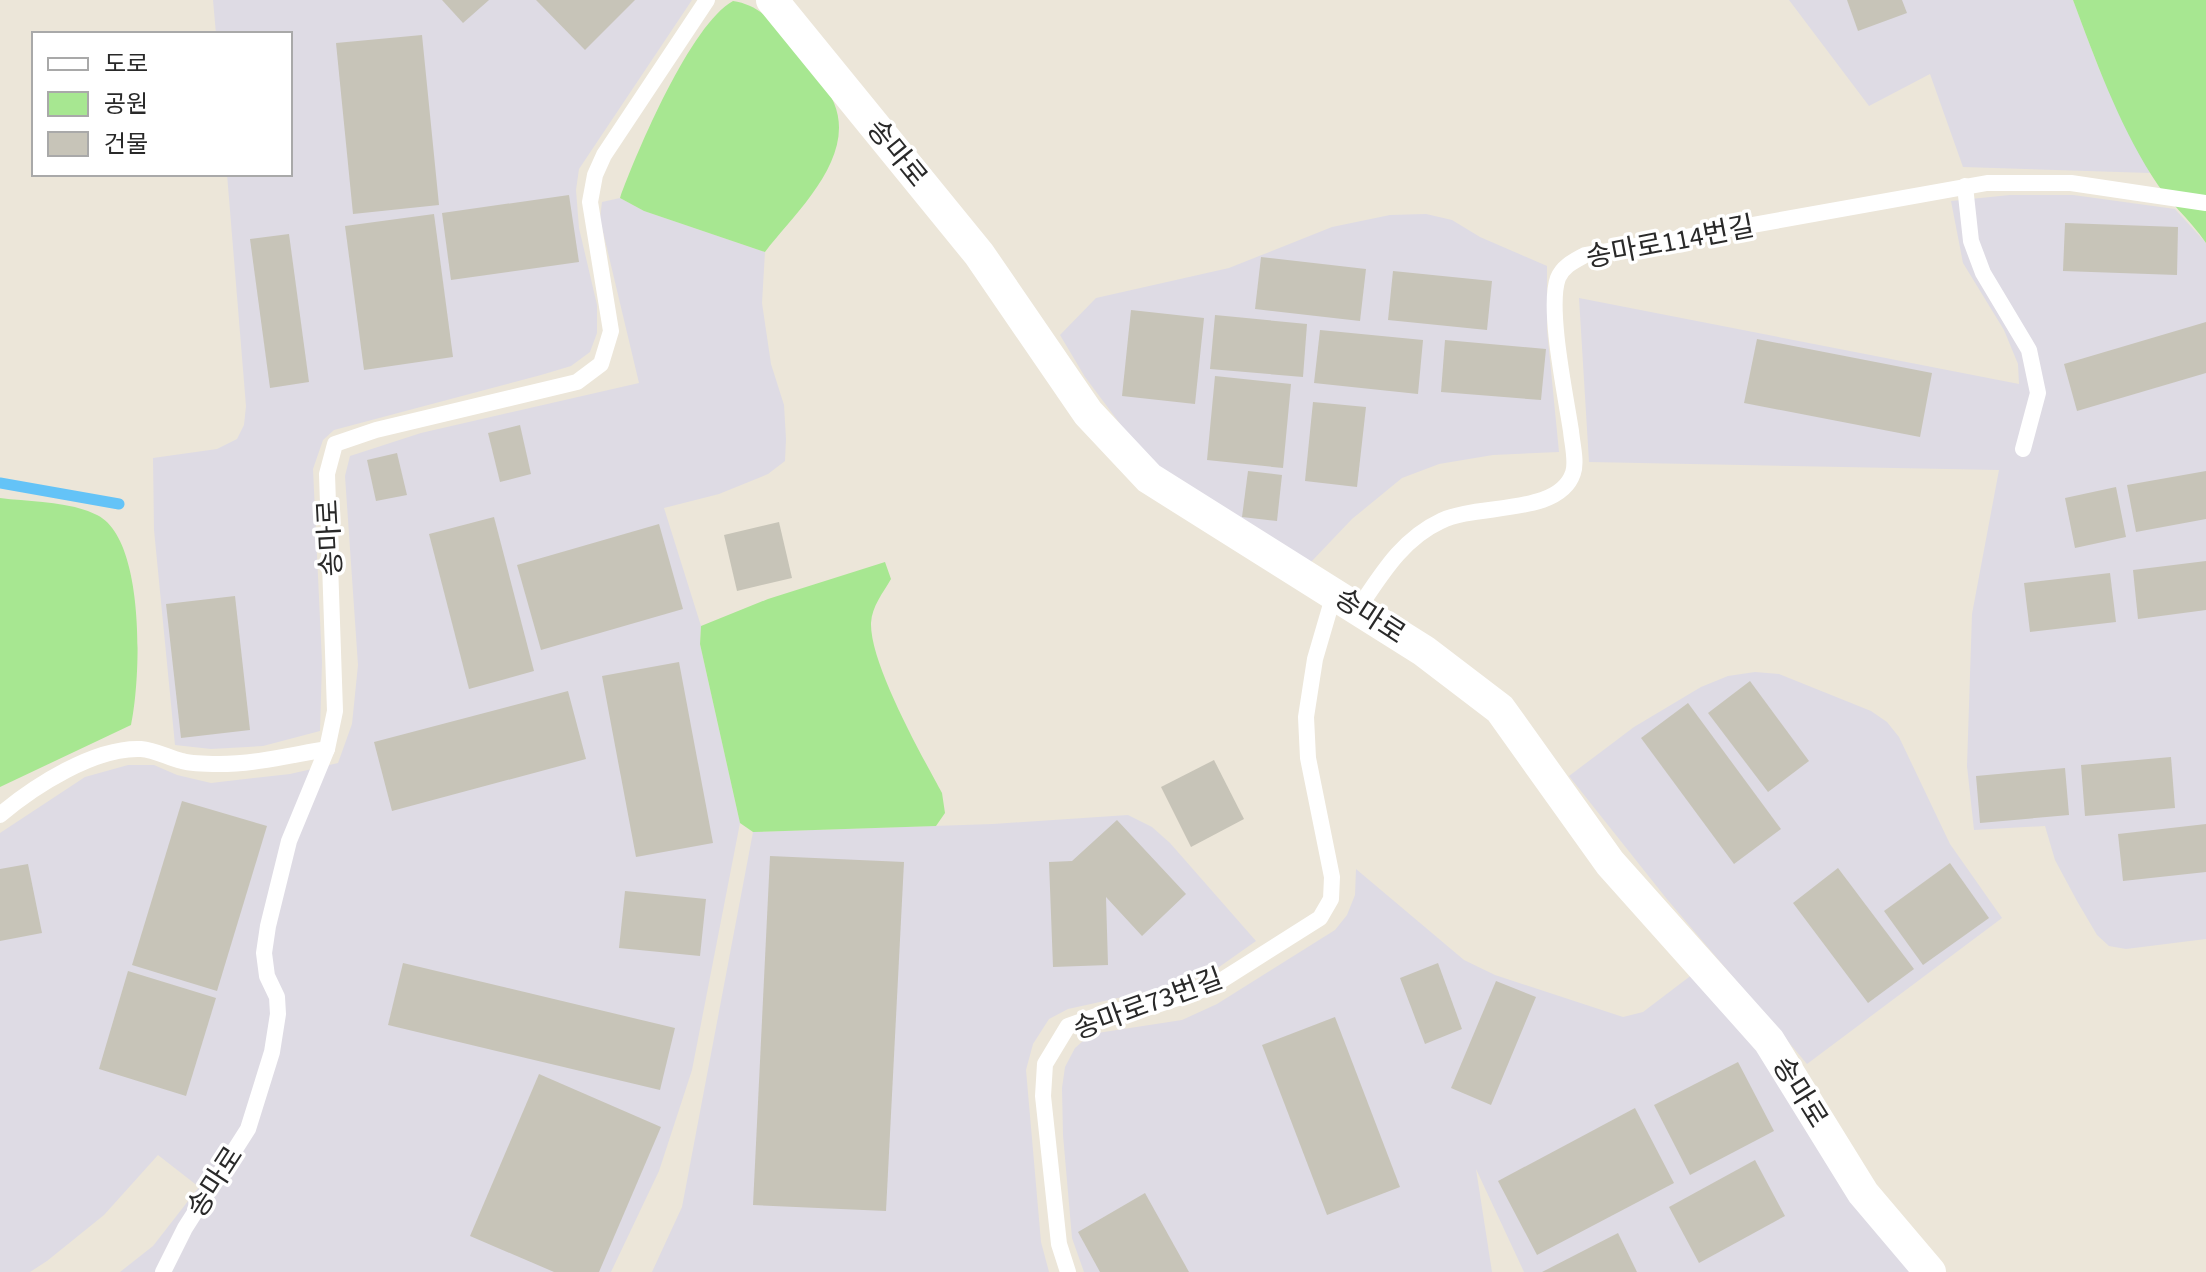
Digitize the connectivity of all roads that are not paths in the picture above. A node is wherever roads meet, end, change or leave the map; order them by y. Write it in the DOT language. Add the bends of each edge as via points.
graph roads {
  1 [pos="707,0"];
  2 [pos="772,0"];
  3 [pos="1965,186"];
  4 [pos="2206,203"];
  5 [pos="2023,449"];
  6 [pos="1346,601"];
  7 [pos="327,749"];
  8 [pos="0,815"];
  9 [pos="163,1272"];
  10 [pos="1068,1272"];
  11 [pos="1930,1272"];
  1 -- 7 [label="lane, 송마로" via="595,175 590,202 611,331 601,364 577,382 335,444 327,474 335,670 335,711"];
  2 -- 6 [label="street, 송마로" via="979,254 1088,413 1149,478"];
  3 -- 4 [label="lane, 송마로114번길" via="2071,183"];
  3 -- 5 [label="lane" via="1971,241 1983,273 2029,350 2038,393"];
  3 -- 6 [label="lane, 송마로114번길" via="1611,248 1567,265 1557,279 1556,302 1574,472 1562,491 1546,501 1441,520 1399,550"];
  6 -- 10 [label="lane, 송마로73번길" via="1315,659 1306,717 1308,758 1332,877 1331,899 1320,918 1211,987 1068,1026 1045,1064 1043,1096 1059,1244"];
  6 -- 11 [label="street, 송마로" via="1500,709 1610,863 1769,1041 1863,1193"];
  7 -- 8 [label="lane" via="217,764 184,762 144,749 121,750 69,768"];
  7 -- 9 [label="lane, 송마로" via="289,841 268,926 264,953 278,1014 248,1129"];
}
